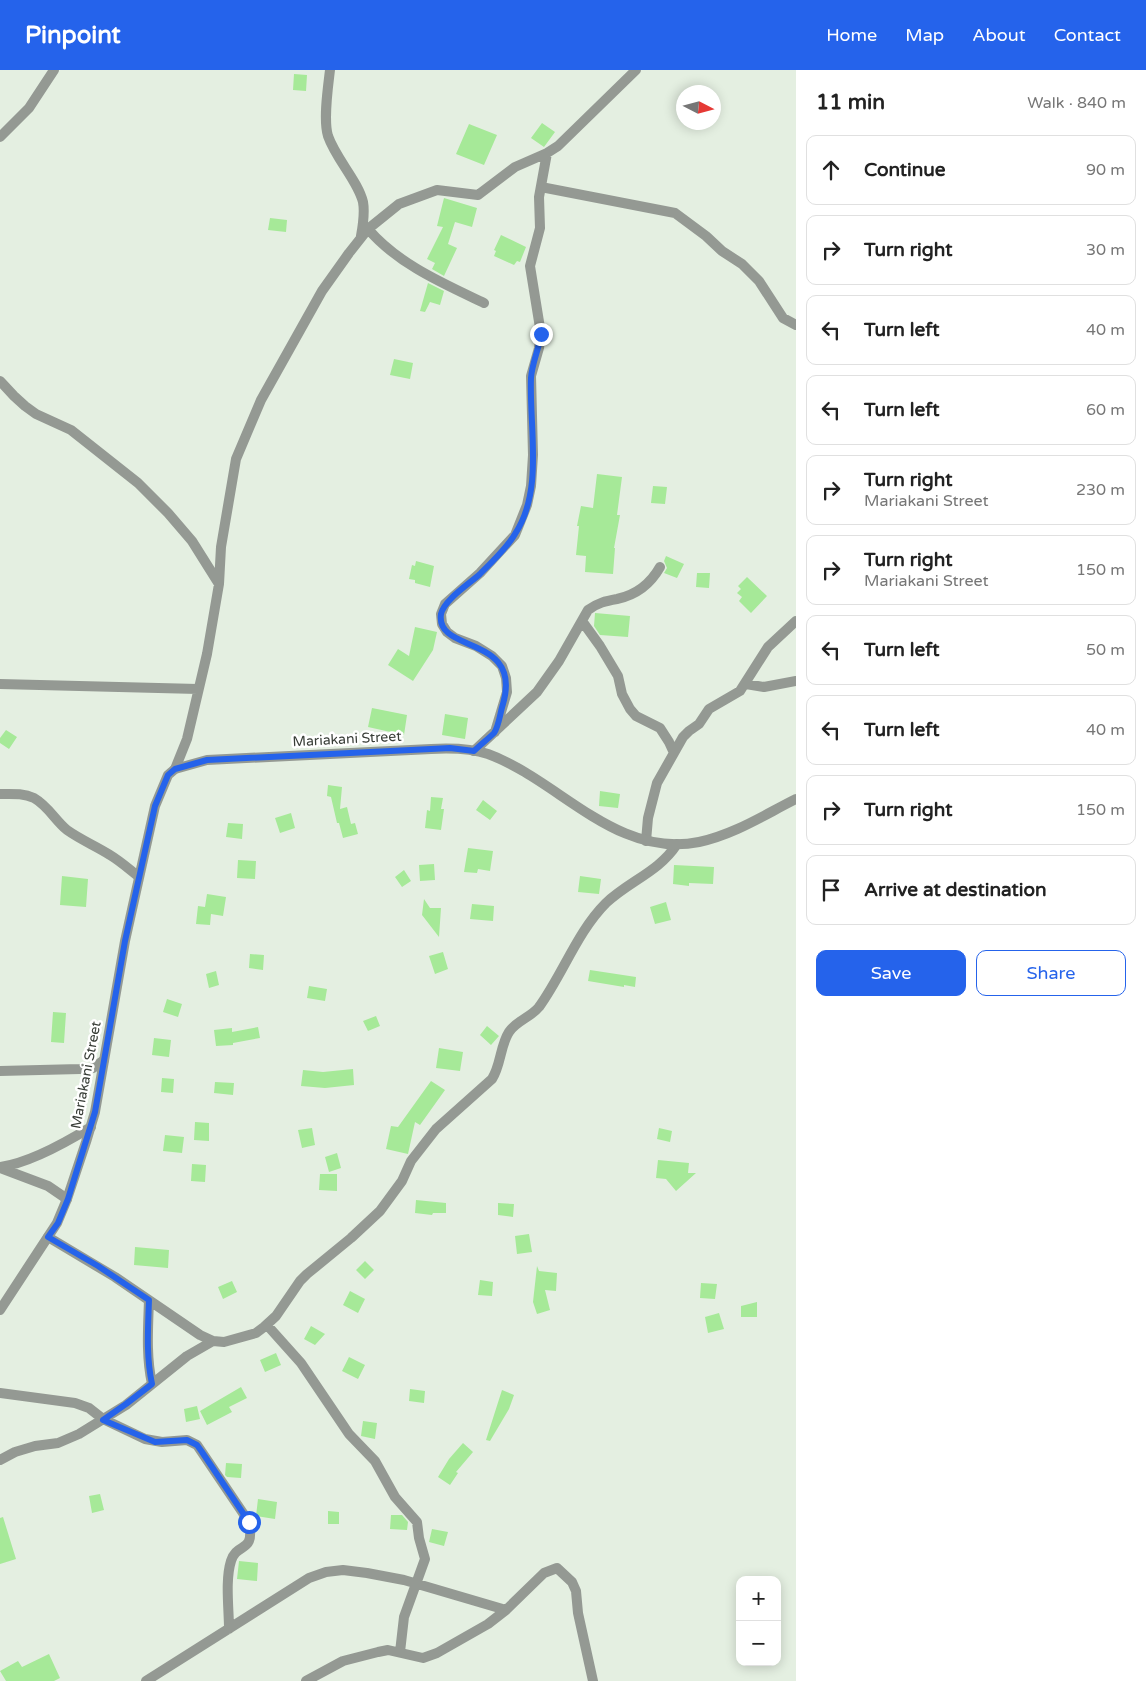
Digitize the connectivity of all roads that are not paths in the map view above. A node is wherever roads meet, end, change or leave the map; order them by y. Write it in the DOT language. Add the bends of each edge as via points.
graph roads {
  1 [pos="54,70"];
  2 [pos="330,70"];
  3 [pos="636,70"];
  4 [pos="0,136"];
  5 [pos="547,153"];
  6 [pos="541,187"];
  7 [pos="368,229"];
  8 [pos="361,238"];
  9 [pos="484,303"];
  10 [pos="796,326"];
  11 [pos="0,381"];
  12 [pos="660,567"];
  13 [pos="219,584"];
  14 [pos="582,621"];
  15 [pos="796,621"];
  16 [pos="796,681"];
  17 [pos="0,684"];
  18 [pos="746,684"];
  19 [pos="198,689"];
  20 [pos="495,732"];
  21 [pos="474,751"];
  22 [pos="674,753"];
  23 [pos="175,769"];
  24 [pos="0,794"];
  25 [pos="796,799"];
  26 [pos="646,841"];
  27 [pos="677,844"];
  28 [pos="138,876"];
  29 [pos="104,1060"];
  30 [pos="0,1071"];
  31 [pos="91,1127"];
  32 [pos="0,1168"];
  33 [pos="68,1199"];
  34 [pos="48,1237"];
  35 [pos="149,1300"];
  36 [pos="0,1310"];
  37 [pos="267,1324"];
  38 [pos="213,1341"];
  39 [pos="152,1384"];
  40 [pos="0,1393"];
  41 [pos="103,1420"];
  42 [pos="0,1460"];
  43 [pos="417,1584"];
  44 [pos="506,1610"];
  45 [pos="229,1628"];
  46 [pos="400,1652"];
  47 [pos="146,1681"];
  48 [pos="306,1681"];
  49 [pos="593,1681"];
  1 -- 4 [label="street" via="29,108"];
  2 -- 8 [label="street" via="327,134 361,195 364,212"];
  3 -- 5 [label="street"];
  5 -- 6 [label="street"];
  5 -- 7 [label="street" via="515,167 478,195 437,190 399,204"];
  6 -- 10 [label="street" via="675,213 742,264 759,281 783,318"];
  6 -- 20 [label="street" via="540,228 530,266 541,334 531,376 533,455 527,505 515,534 480,574 445,604 441,614 446,632 476,646 502,666 507,692"];
  7 -- 8 [label="street"];
  7 -- 9 [label="street" via="382,244 425,274"];
  8 -- 13 [label="street" via="322,291 262,400 236,459 221,547"];
  11 -- 13 [label="street" via="25,406 71,430 138,483 192,541"];
  12 -- 14 [label="street" via="638,591 594,605"];
  13 -- 19 [label="street" via="208,654"];
  14 -- 20 [label="street" via="559,662 537,692"];
  14 -- 22 [label="street" via="618,676 622,694 630,708 636,716 660,728"];
  15 -- 18 [label="street" via="768,647"];
  16 -- 18 [label="street" via="764,687"];
  17 -- 19 [label="street"];
  18 -- 22 [label="street" via="709,709"];
  19 -- 23 [label="street" via="187,739"];
  20 -- 21 [label="street"];
  21 -- 23 [label="street, Mariakani Street" via="450,748 207,760"];
  21 -- 26 [label="street, Mariakani Street" via="508,764 581,810"];
  22 -- 26 [label="street" via="653,795"];
  23 -- 28 [label="street, Mariakani Street" via="168,775 155,806"];
  24 -- 28 [label="street" via="22,794 39,801 65,828"];
  25 -- 27 [label="street, Mariakani Street" via="732,832 699,842"];
  26 -- 27 [label="street, Mariakani Street"];
  27 -- 37 [label="street" via="669,856 605,904 582,935 539,1007 512,1027 492,1080 436,1129 411,1161 402,1181 380,1211 307,1274"];
  28 -- 29 [label="street, Mariakani Street"];
  29 -- 30 [label="street" via="93,1068 80,1070"];
  29 -- 31 [label="street, Mariakani Street"];
  31 -- 32 [label="street" via="60,1146"];
  31 -- 33 [label="street, Mariakani Street"];
  32 -- 33 [label="street" via="48,1186"];
  33 -- 34 [label="street, Mariakani Street"];
  34 -- 35 [label="street"];
  34 -- 36 [label="street, Mariakani Street"];
  35 -- 38 [label="street"];
  35 -- 39 [label="street" via="147,1348"];
  37 -- 38 [label="street" via="243,1338"];
  37 -- 43 [label="street" via="301,1363 349,1434 374,1461 395,1497 417,1522 425,1559"];
  38 -- 39 [label="street" via="187,1356"];
  39 -- 41 [label="street"];
  40 -- 41 [label="street" via="75,1403 89,1408"];
  41 -- 42 [label="street" via="58,1443 35,1446"];
  41 -- 45 [label="street" via="155,1442 192,1442 249,1522 250,1541 232,1557 230,1567"];
  43 -- 44 [label="street"];
  43 -- 45 [label="street" via="351,1571 326,1572 309,1578"];
  43 -- 46 [label="street" via="404,1617"];
  44 -- 46 [label="street" via="437,1653 423,1658"];
  44 -- 49 [label="street" via="544,1573 559,1568 576,1591"];
  45 -- 47 [label="street"];
  46 -- 48 [label="street" via="388,1650 343,1661"];
}
